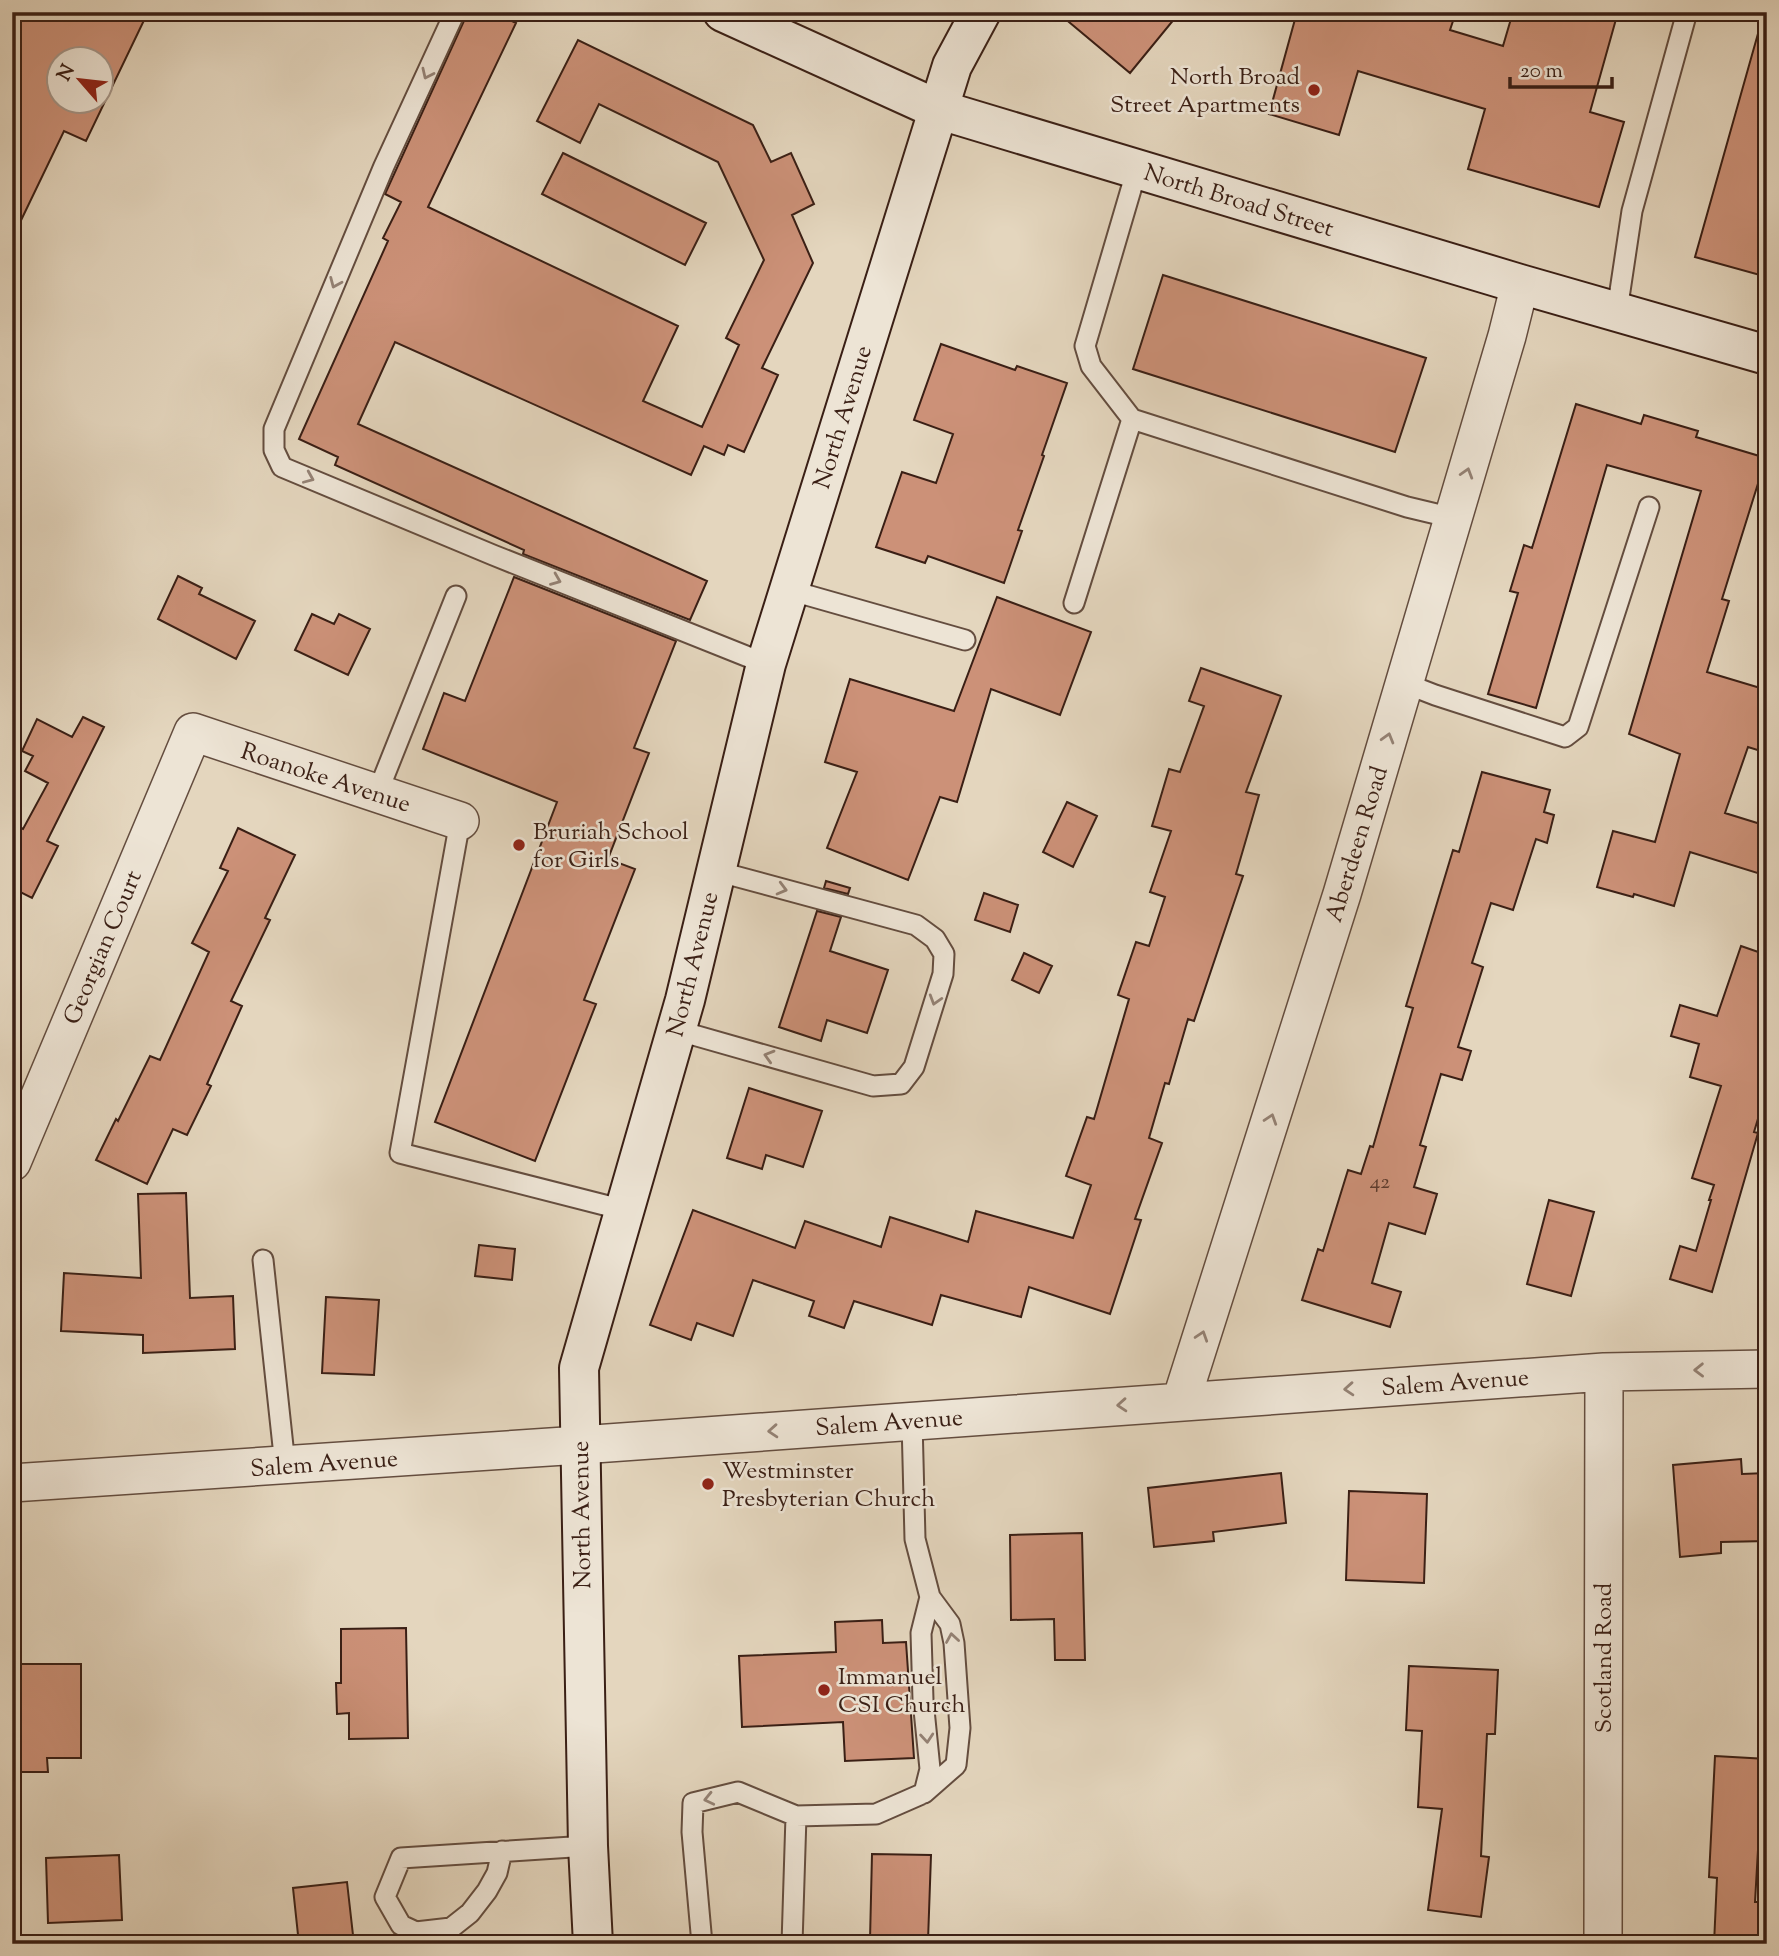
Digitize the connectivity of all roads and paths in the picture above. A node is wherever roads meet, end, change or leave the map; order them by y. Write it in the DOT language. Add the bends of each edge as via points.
graph roads {
  1 [pos="455,12"];
  2 [pos="723,12"];
  3 [pos="981,12"];
  4 [pos="1687,12"];
  5 [pos="937,109"];
  6 [pos="1137,169"];
  7 [pos="1520,284"];
  8 [pos="1617,311"];
  9 [pos="1767,355"];
  10 [pos="1132,419"];
  11 [pos="1649,507"];
  12 [pos="1453,519"];
  13 [pos="789,590"];
  14 [pos="456,596"];
  15 [pos="1074,603"];
  16 [pos="965,640"];
  17 [pos="766,664"];
  18 [pos="1404,683"];
  19 [pos="192,732"];
  20 [pos="377,794"];
  21 [pos="460,821"];
  22 [pos="716,870"];
  23 [pos="676,1030"];
  24 [pos="12,1161"];
  25 [pos="624,1209"];
  26 [pos="263,1260"];
  27 [pos="1767,1369"];
  28 [pos="1604,1372"];
  29 [pos="1181,1401"];
  30 [pos="912,1421"];
  31 [pos="580,1446"];
  32 [pos="285,1465"];
  33 [pos="12,1483"];
  34 [pos="930,1597"];
  35 [pos="924,1793"];
  36 [pos="796,1816"];
  37 [pos="588,1846"];
  38 [pos="502,1851"];
  39 [pos="593,1944"];
  40 [pos="702,1944"];
  41 [pos="792,1944"];
  42 [pos="1603,1944"];
  1 -- 17 [label="lane, one-way" via="384,166 274,429 274,450 282,467"];
  2 -- 5 [label="main road, North Broad Street"];
  3 -- 5 [label="main road, North Avenue" via="952,66"];
  4 -- 8 [label="lane" via="1632,211"];
  5 -- 6 [label="main road, North Broad Street"];
  5 -- 13 [label="main road, North Avenue"];
  6 -- 7 [label="main road, North Broad Street"];
  6 -- 10 [label="lane" via="1085,346 1091,366"];
  7 -- 8 [label="main road, North Broad Street"];
  12 -- 7 [label="street, Aberdeen Road, one-way"];
  8 -- 9 [label="main road, North Broad Street"];
  10 -- 12 [label="lane"];
  10 -- 15 [label="lane"];
  11 -- 18 [label="lane" via="1578,727 1566,737"];
  12 -- 18 [label="street, Aberdeen Road"];
  13 -- 16 [label="lane"];
  13 -- 17 [label="main road, North Avenue"];
  14 -- 20 [label="lane"];
  17 -- 22 [label="main road, North Avenue"];
  29 -- 18 [label="street, Aberdeen Road, one-way"];
  19 -- 20 [label="street, Roanoke Avenue"];
  19 -- 24 [label="street, Georgian Court"];
  20 -- 21 [label="street, Roanoke Avenue"];
  21 -- 25 [label="lane" via="400,1153"];
  22 -- 23 [label="main road, North Avenue"];
  22 -- 23 [label="lane, one-way" via="916,925 935,939 944,954 943,974 914,1067 901,1084 873,1086"];
  23 -- 25 [label="main road, North Avenue"];
  25 -- 31 [label="main road, North Avenue" via="579,1368"];
  26 -- 32 [label="lane"];
  27 -- 28 [label="street, Salem Avenue, one-way"];
  28 -- 29 [label="street, Salem Avenue, one-way"];
  28 -- 42 [label="street, Scotland Road"];
  29 -- 30 [label="street, Salem Avenue, one-way"];
  30 -- 31 [label="street, Salem Avenue, one-way"];
  30 -- 34 [label="lane" via="915,1539"];
  31 -- 32 [label="street, Salem Avenue"];
  31 -- 37 [label="main road, North Avenue"];
  32 -- 33 [label="street, Salem Avenue"];
  34 -- 35 [label="lane, one-way" via="921,1633 930,1769"];
  35 -- 34 [label="lane, one-way" via="956,1765 960,1728 950,1624"];
  35 -- 36 [label="lane" via="876,1814"];
  36 -- 40 [label="lane, one-way" via="738,1792 693,1802"];
  36 -- 41 [label="lane"];
  37 -- 38 [label="lane"];
  37 -- 39 [label="main road, North Avenue"];
  38 -- 38 [label="lane" via="401,1858 385,1897 401,1925 409,1929 452,1928 487,1891"];
}
